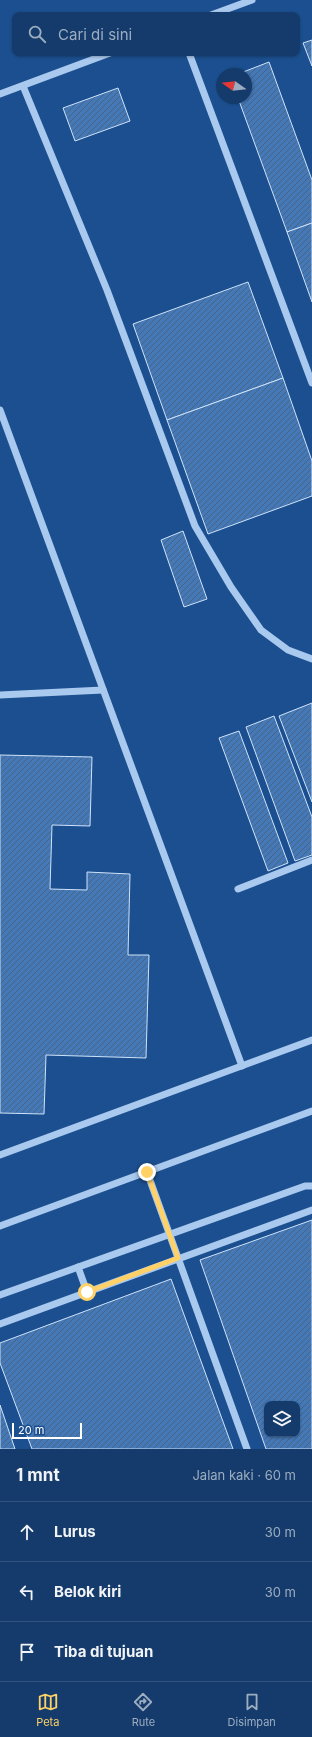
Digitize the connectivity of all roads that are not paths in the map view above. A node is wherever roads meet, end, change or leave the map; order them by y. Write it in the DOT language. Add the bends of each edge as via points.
graph roads {
  1 [pos="252,0"];
  2 [pos="219,12"];
  3 [pos="102,56"];
  4 [pos="190,56"];
  5 [pos="23,86"];
  6 [pos="0,94"];
  7 [pos="312,383"];
  8 [pos="0,410"];
  9 [pos="312,659"];
  10 [pos="103,690"];
  11 [pos="0,695"];
  12 [pos="312,860"];
  13 [pos="238,889"];
  14 [pos="312,1040"];
  15 [pos="242,1066"];
  16 [pos="312,1111"];
  17 [pos="0,1155"];
  18 [pos="147,1172"];
  19 [pos="312,1186"];
  20 [pos="312,1210"];
  21 [pos="0,1226"];
  22 [pos="170,1233"];
  23 [pos="178,1258"];
  24 [pos="78,1267"];
  25 [pos="87,1292"];
  26 [pos="0,1295"];
  27 [pos="0,1324"];
  28 [pos="247,1449"];
  1 -- 2 [label="lane"];
  3 -- 5 [label="lane"];
  4 -- 7 [label="lane"];
  5 -- 6 [label="lane"];
  5 -- 9 [label="lane" via="107,290 195,526 231,587 261,630 288,650"];
  8 -- 10 [label="lane"];
  10 -- 11 [label="lane"];
  10 -- 15 [label="lane"];
  12 -- 13 [label="lane"];
  14 -- 15 [label="lane"];
  15 -- 17 [label="lane"];
  16 -- 18 [label="lane"];
  18 -- 21 [label="lane"];
  18 -- 22 [label="lane"];
  19 -- 22 [label="lane" via="305,1186"];
  20 -- 23 [label="lane"];
  22 -- 23 [label="lane"];
  22 -- 24 [label="lane"];
  23 -- 25 [label="lane"];
  23 -- 28 [label="lane"];
  24 -- 25 [label="lane"];
  24 -- 26 [label="lane"];
  25 -- 27 [label="lane"];
}
